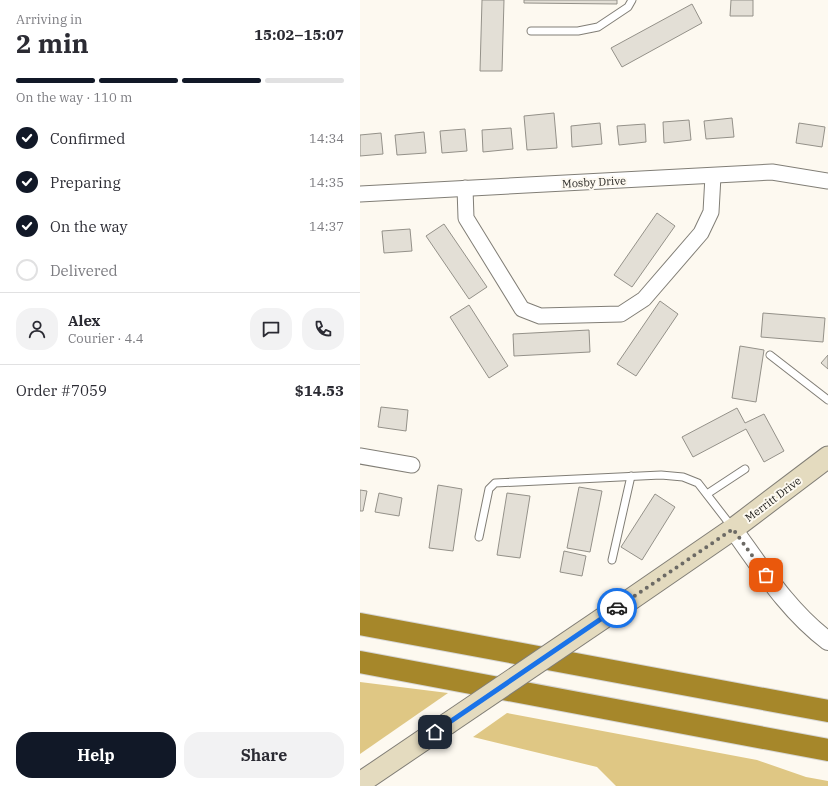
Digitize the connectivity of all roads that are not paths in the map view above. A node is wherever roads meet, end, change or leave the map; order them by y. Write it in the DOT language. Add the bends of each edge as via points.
graph roads {
  1 [pos="632,0"];
  2 [pos="531,31"];
  3 [pos="713,176"];
  4 [pos="828,181"];
  5 [pos="465,188"];
  6 [pos="360,194"];
  7 [pos="770,355"];
  8 [pos="828,400"];
  9 [pos="360,456"];
  10 [pos="828,457"];
  11 [pos="412,465"];
  12 [pos="745,469"];
  13 [pos="631,476"];
  14 [pos="707,494"];
  15 [pos="733,529"];
  16 [pos="479,537"];
  17 [pos="612,560"];
  18 [pos="360,624"];
  19 [pos="828,641"];
  20 [pos="360,662"];
  21 [pos="828,710"];
  22 [pos="828,750"];
  23 [pos="360,782"];
  1 -- 2 [label="lane" via="628,7 598,27 578,31"];
  3 -- 4 [label="street, Mosby Drive" via="772,172"];
  3 -- 5 [label="street, Mosby Drive"];
  3 -- 5 [label="street" via="711,212 701,233 644,300 621,314 540,316 522,309 466,218"];
  5 -- 6 [label="street, Mosby Drive"];
  7 -- 8 [label="lane"];
  9 -- 11 [label="street"];
  10 -- 15 [label="main road, Merritt Drive"];
  12 -- 14 [label="lane"];
  13 -- 14 [label="lane" via="683,477 698,483"];
  13 -- 16 [label="lane" via="495,483 489,489"];
  13 -- 17 [label="lane"];
  14 -- 15 [label="lane"];
  15 -- 19 [label="street" via="782,597 813,630"];
  15 -- 23 [label="main road, Merritt Drive, bridge"];
  18 -- 21 [label="highway"];
  20 -- 22 [label="highway"];
}
